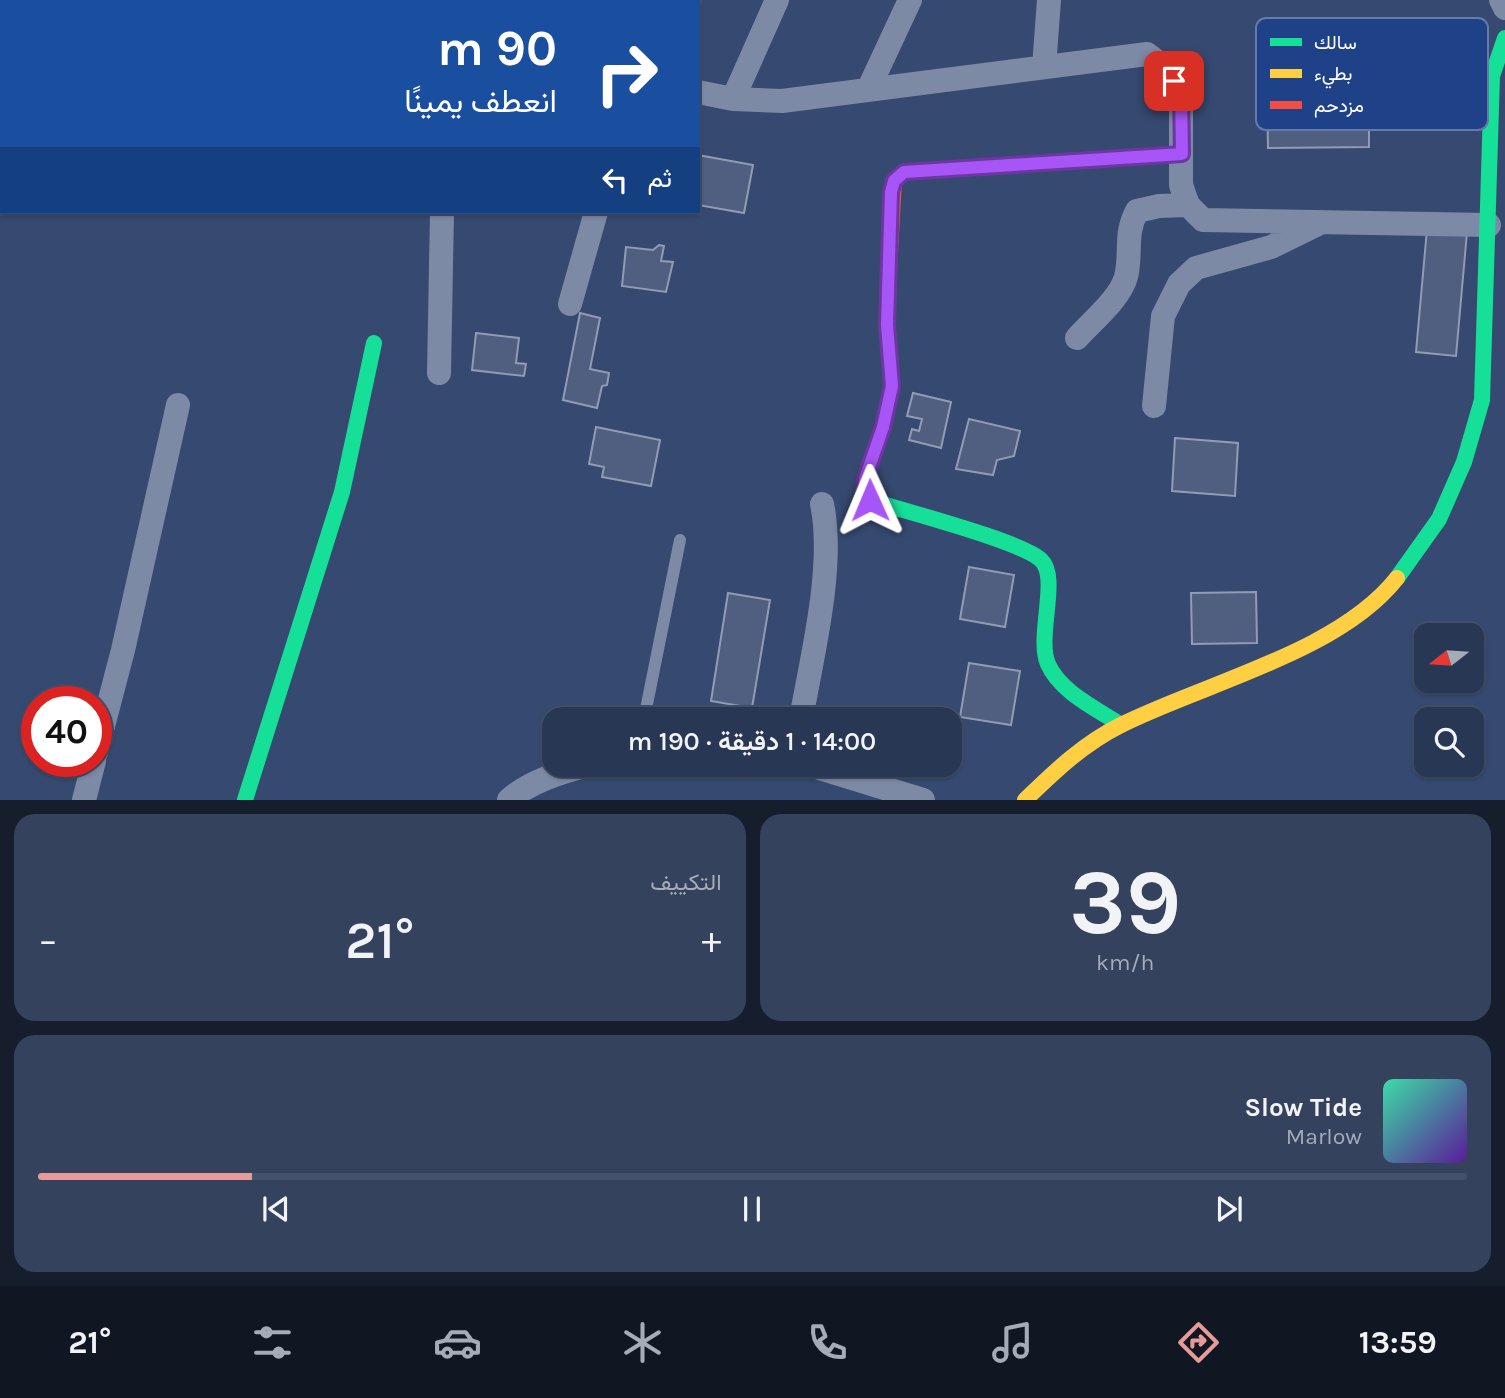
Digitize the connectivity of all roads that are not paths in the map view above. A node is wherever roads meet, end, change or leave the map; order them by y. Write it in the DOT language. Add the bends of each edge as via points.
graph roads {
  1 [pos="777,0"];
  2 [pos="910,0"];
  3 [pos="1049,0"];
  4 [pos="1501,0"];
  5 [pos="1505,8"];
  6 [pos="1505,38"];
  7 [pos="1044,66"];
  8 [pos="868,90"];
  9 [pos="700,92"];
  10 [pos="733,100"];
  11 [pos="1182,154"];
  12 [pos="1188,205"];
  13 [pos="442,214"];
  14 [pos="595,214"];
  15 [pos="1319,223"];
  16 [pos="1489,225"];
  17 [pos="570,303"];
  18 [pos="1077,338"];
  19 [pos="374,343"];
  20 [pos="439,373"];
  21 [pos="178,405"];
  22 [pos="1154,406"];
  23 [pos="822,504"];
  24 [pos="680,540"];
  25 [pos="112,692"];
  26 [pos="646,707"];
  27 [pos="803,707"];
  28 [pos="1121,725"];
  29 [pos="90,777"];
  30 [pos="550,777"];
  31 [pos="849,777"];
  32 [pos="84,800"];
  33 [pos="244,800"];
  34 [pos="509,800"];
  35 [pos="923,800"];
  36 [pos="1025,800"];
  1 -- 10 [label="street"];
  2 -- 8 [label="street"];
  3 -- 7 [label="street"];
  4 -- 5 [label="street"];
  6 -- 16 [label="street" via="1492,76"];
  7 -- 8 [label="street"];
  7 -- 11 [label="street" via="1147,54 1167,69 1181,93"];
  8 -- 10 [label="street" via="782,101"];
  9 -- 10 [label="street"];
  11 -- 12 [label="street" via="1181,185"];
  11 -- 28 [label="street" via="904,172 891,192 887,325 892,386 864,493 870,500 1016,547 1042,560 1049,573 1043,636 1048,664 1068,689"];
  12 -- 15 [label="street" via="1203,220"];
  12 -- 18 [label="street" via="1137,211 1128,226 1126,277 1116,296"];
  13 -- 20 [label="street"];
  14 -- 17 [label="street"];
  15 -- 16 [label="street"];
  15 -- 22 [label="street" via="1271,247 1196,268 1179,284 1163,316"];
  16 -- 28 [label="street" via="1482,400 1464,462 1439,519 1417,553 1383,596 1348,621 1296,650"];
  19 -- 33 [label="street" via="342,492"];
  21 -- 25 [label="street"];
  23 -- 27 [label="street" via="827,526 820,615"];
  24 -- 26 [label="lane"];
  28 -- 36 [label="street" via="1077,750"];
  29 -- 32 [label="street"];
  30 -- 34 [label="street"];
  31 -- 35 [label="street"];
}
